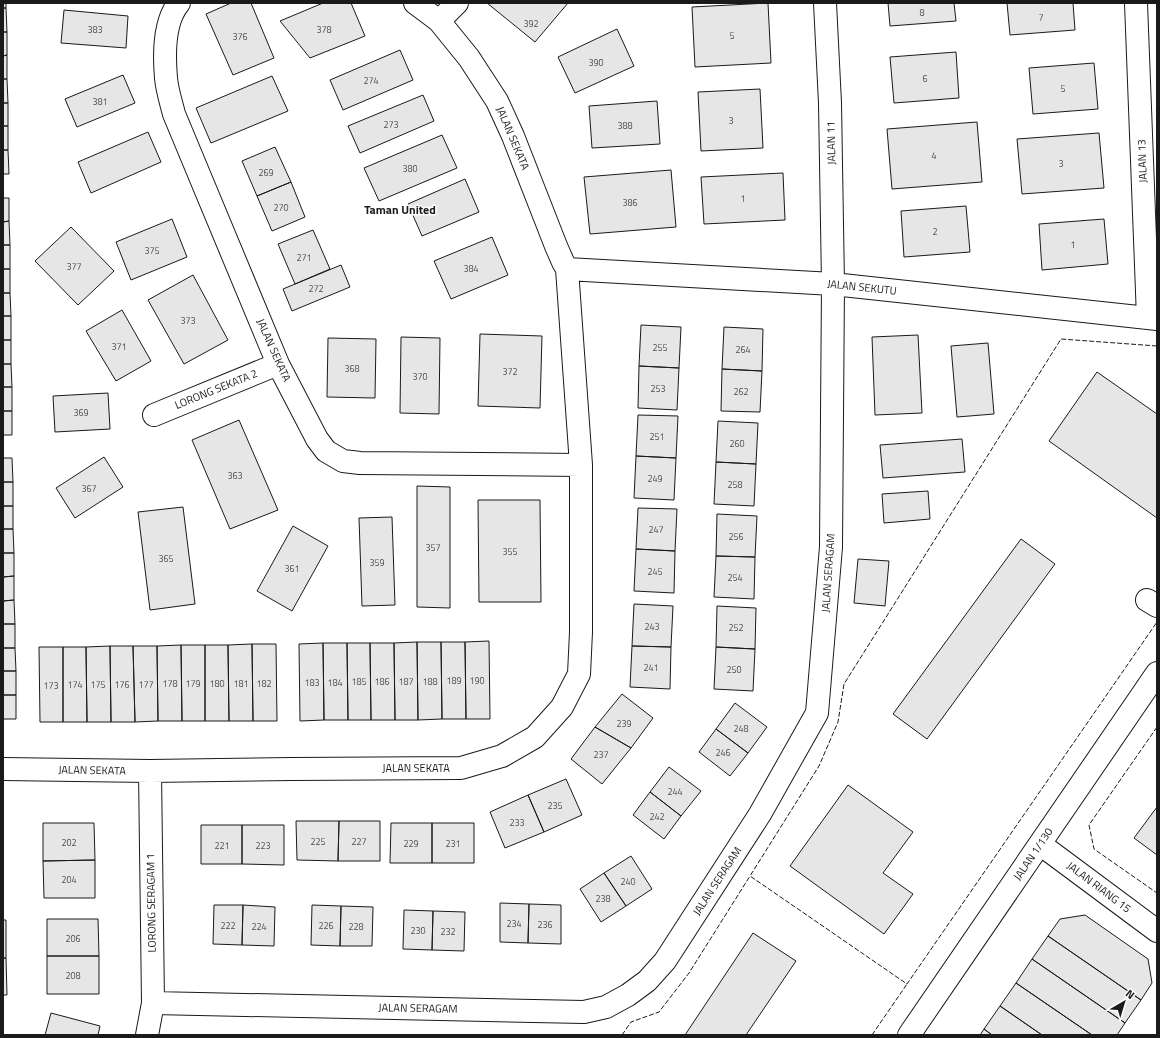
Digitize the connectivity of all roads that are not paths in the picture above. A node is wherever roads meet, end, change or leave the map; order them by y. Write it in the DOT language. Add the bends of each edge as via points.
graph roads {
  1 [pos="180,3"];
  2 [pos="414,3"];
  3 [pos="457,3"];
  4 [pos="825,3"];
  5 [pos="1136,3"];
  6 [pos="439,21"];
  7 [pos="567,269"];
  8 [pos="833,284"];
  9 [pos="1153,319"];
  10 [pos="278,364"];
  11 [pos="154,415"];
  12 [pos="581,465"];
  13 [pos="1157,673"];
  14 [pos="3,768"];
  15 [pos="150,771"];
  16 [pos="1040,844"];
  17 [pos="1157,931"];
  18 [pos="153,1003"];
  19 [pos="147,1035"];
  20 [pos="910,1035"];
  1 -- 10 [label="street, JALAN SEKATA" via="175,8 168,29 165,54 166,79 174,114"];
  2 -- 6 [label="street, JALAN SEKATA"];
  3 -- 6 [label="street"];
  4 -- 8 [label="street, JALAN 11" via="830,103"];
  5 -- 9 [label="street, JALAN 13"];
  6 -- 7 [label="street, JALAN SEKATA" via="469,58 497,101"];
  7 -- 8 [label="street, JALAN SEKUTU"];
  7 -- 12 [label="street, JALAN SEKATA"];
  8 -- 9 [label="street, JALAN SEKUTU"];
  8 -- 18 [label="street, JALAN SERAGAM" via="831,547 817,714 760,814 665,961 648,980 606,1007 584,1012"];
  10 -- 11 [label="street, LORONG SEKATA 2"];
  10 -- 12 [label="street, JALAN SEKATA" via="317,439 326,451 343,461"];
  12 -- 15 [label="street, JALAN SEKATA" via="579,674 562,707 535,737 502,756 461,768"];
  13 -- 16 [label="street, JALAN 1/130"];
  14 -- 15 [label="street, JALAN SEKATA"];
  15 -- 18 [label="street, LORONG SERAGAM 1"];
  16 -- 17 [label="street, JALAN RIANG 15"];
  16 -- 20 [label="street, JALAN 1/130"];
  18 -- 19 [label="street, LORONG SERAGAM 1"];
}
